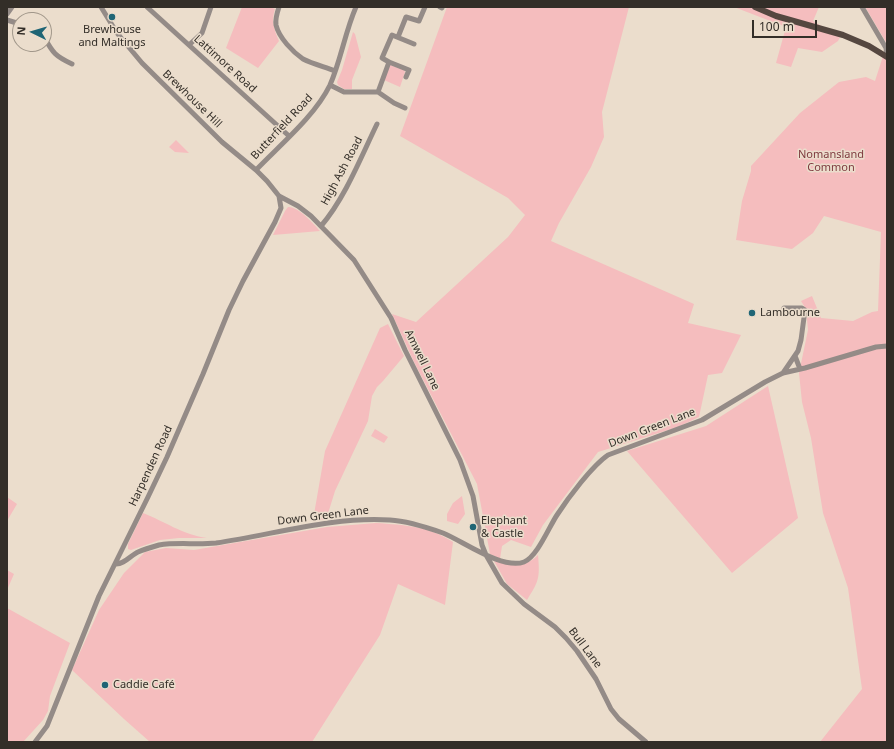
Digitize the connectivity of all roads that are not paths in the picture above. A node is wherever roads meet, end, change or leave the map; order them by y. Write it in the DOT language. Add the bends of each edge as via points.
graph roads {
  1 [pos="12,7"];
  2 [pos="101,7"];
  3 [pos="147,7"];
  4 [pos="211,7"];
  5 [pos="279,7"];
  6 [pos="356,7"];
  7 [pos="425,7"];
  8 [pos="755,7"];
  9 [pos="862,7"];
  10 [pos="7,14"];
  11 [pos="398,37"];
  12 [pos="414,44"];
  13 [pos="189,45"];
  14 [pos="52,51"];
  15 [pos="887,57"];
  16 [pos="390,62"];
  17 [pos="72,64"];
  18 [pos="336,71"];
  19 [pos="406,78"];
  20 [pos="330,85"];
  21 [pos="378,92"];
  22 [pos="405,108"];
  23 [pos="377,124"];
  24 [pos="290,136"];
  25 [pos="256,170"];
  26 [pos="279,196"];
  27 [pos="291,202"];
  28 [pos="281,208"];
  29 [pos="321,226"];
  30 [pos="784,308"];
  31 [pos="887,346"];
  32 [pos="795,356"];
  33 [pos="800,369"];
  34 [pos="783,373"];
  35 [pos="486,555"];
  36 [pos="115,564"];
  37 [pos="41,735"];
  38 [pos="34,742"];
  39 [pos="41,742"];
  40 [pos="646,742"];
  1 -- 10 [label="street"];
  2 -- 25 [label="street, Brewhouse Hill" via="117,33 142,63 218,138"];
  3 -- 13 [label="street, Lattimore Road"];
  4 -- 13 [label="street" via="202,32"];
  5 -- 18 [label="street" via="276,26 282,38 304,59"];
  6 -- 18 [label="street, Butterfield Road"];
  7 -- 11 [label="street" via="419,21 406,17"];
  8 -- 15 [label="main road" via="776,16 843,35"];
  9 -- 15 [label="street" via="886,48"];
  11 -- 12 [label="street"];
  11 -- 16 [label="street" via="392,35 382,58"];
  13 -- 24 [label="street, Lattimore Road"];
  14 -- 17 [label="street" via="59,58"];
  16 -- 19 [label="street" via="409,70"];
  16 -- 21 [label="street"];
  18 -- 20 [label="street, Butterfield Road"];
  20 -- 21 [label="street" via="344,92"];
  20 -- 24 [label="street, Butterfield Road"];
  21 -- 22 [label="street"];
  23 -- 29 [label="street, High Ash Road" via="340,199"];
  24 -- 25 [label="street, Butterfield Road"];
  25 -- 26 [label="street, Brewhouse Hill"];
  26 -- 27 [label="street, Amwell Lane"];
  26 -- 28 [label="street"];
  27 -- 28 [label="street"];
  27 -- 29 [label="street, Amwell Lane"];
  28 -- 36 [label="street, Harpenden Road" via="229,310 170,450"];
  29 -- 35 [label="street, Amwell Lane" via="354,260 392,318 405,350 460,460 473,496"];
  30 -- 32 [label="street" via="805,310 801,340"];
  31 -- 33 [label="street, Down Green Lane"];
  32 -- 33 [label="street"];
  32 -- 34 [label="street"];
  33 -- 34 [label="street, Down Green Lane"];
  34 -- 35 [label="street, Down Green Lane" via="702,420 600,460 556,516 533,555 524,562 501,560"];
  35 -- 36 [label="street, Down Green Lane" via="444,534 399,521 378,520 330,523 215,543 160,545 142,550 122,563"];
  35 -- 40 [label="street, Bull Lane" via="502,583 566,638 596,679 619,719"];
  36 -- 37 [label="street, Harpenden Road"];
  37 -- 38 [label="street, Harpenden Road"];
  37 -- 39 [label="street"];
}
